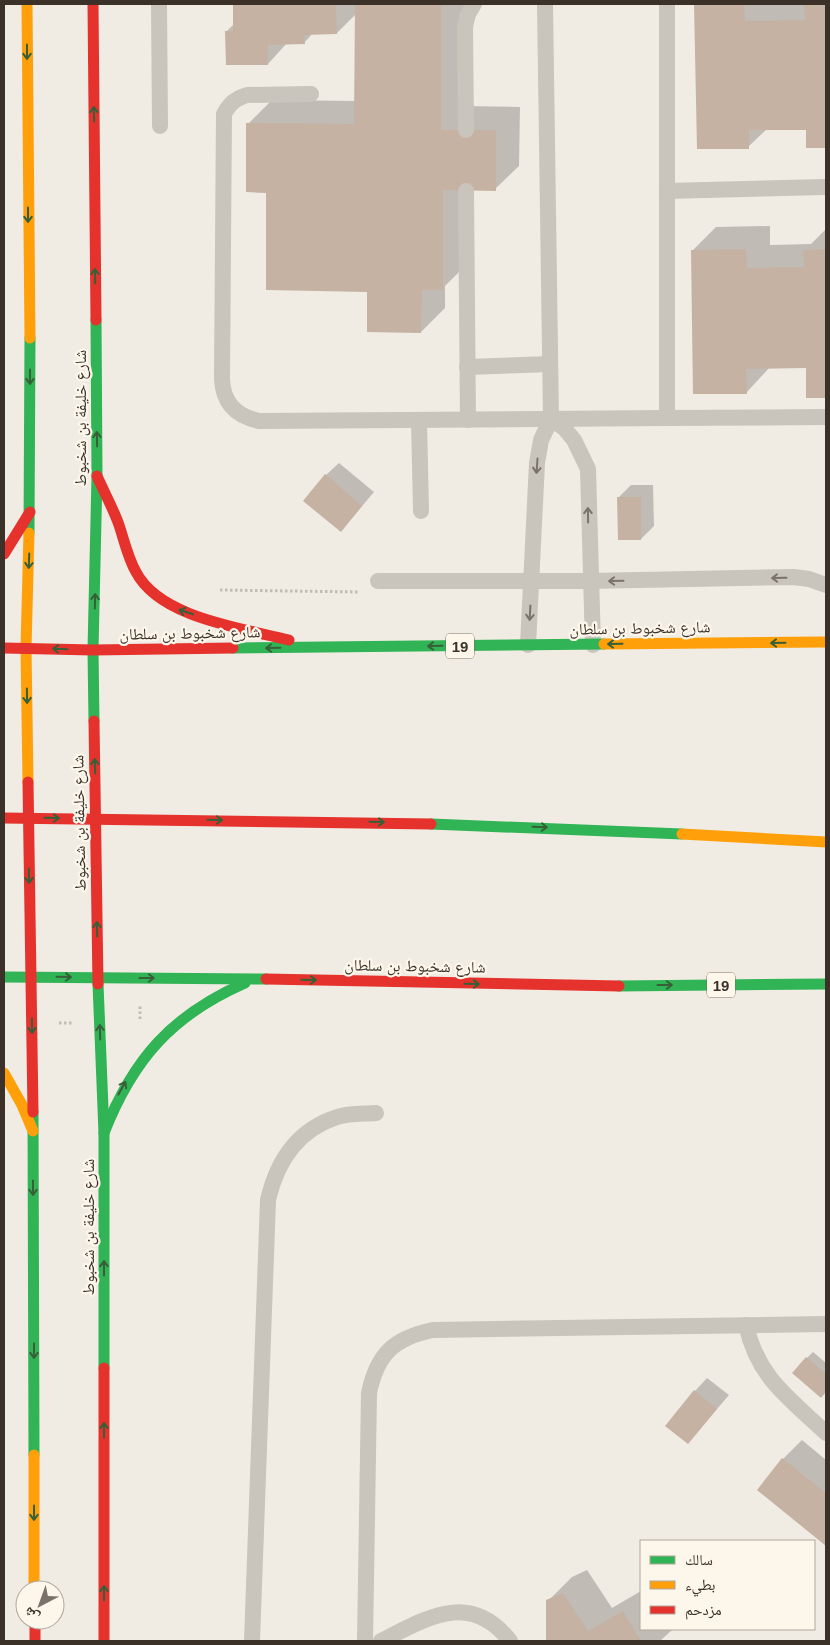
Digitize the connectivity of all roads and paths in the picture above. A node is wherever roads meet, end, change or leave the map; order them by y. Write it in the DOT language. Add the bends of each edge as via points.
graph roads {
  1 [pos="27,4"];
  2 [pos="93,4"];
  3 [pos="159,4"];
  4 [pos="474,4"];
  5 [pos="545,4"];
  6 [pos="667,4"];
  7 [pos="311,94"];
  8 [pos="160,126"];
  9 [pos="466,130"];
  10 [pos="826,187"];
  11 [pos="667,190"];
  12 [pos="466,191"];
  13 [pos="550,364"];
  14 [pos="467,367"];
  15 [pos="826,417"];
  16 [pos="667,418"];
  17 [pos="418,420"];
  18 [pos="468,420"];
  19 [pos="551,420"];
  20 [pos="97,476"];
  21 [pos="420,511"];
  22 [pos="30,512"];
  23 [pos="4,554"];
  24 [pos="378,581"];
  25 [pos="532,581"];
  26 [pos="589,581"];
  27 [pos="826,585"];
  28 [pos="826,642"];
  29 [pos="593,644"];
  30 [pos="528,645"];
  31 [pos="4,648"];
  32 [pos="26,648"];
  33 [pos="335,648"];
  34 [pos="93,650"];
  35 [pos="4,818"];
  36 [pos="826,842"];
  37 [pos="4,977"];
  38 [pos="31,977"];
  39 [pos="98,978"];
  40 [pos="257,979"];
  41 [pos="826,984"];
  42 [pos="4,1073"];
  43 [pos="376,1112"];
  44 [pos="33,1131"];
  45 [pos="104,1133"];
  46 [pos="826,1324"];
  47 [pos="746,1325"];
  48 [pos="826,1432"];
  49 [pos="34,1580"];
  50 [pos="409,1636"];
  51 [pos="104,1641"];
  52 [pos="252,1641"];
  53 [pos="365,1641"];
  54 [pos="380,1641"];
  55 [pos="510,1641"];
  1 -- 22 [label="main road, one-way"];
  20 -- 2 [label="main road, شارع خليفة بن شخبوط, one-way"];
  3 -- 8 [label="lane"];
  4 -- 9 [label="lane" via="465,27"];
  5 -- 13 [label="lane"];
  6 -- 11 [label="lane"];
  7 -- 17 [label="lane" via="247,95 229,105 224,114 222,392 236,412 259,421"];
  10 -- 11 [label="lane"];
  11 -- 16 [label="lane"];
  12 -- 14 [label="lane"];
  13 -- 14 [label="lane"];
  13 -- 19 [label="lane"];
  14 -- 18 [label="lane"];
  15 -- 16 [label="lane"];
  16 -- 19 [label="lane"];
  17 -- 18 [label="lane"];
  17 -- 21 [label="lane"];
  18 -- 19 [label="lane"];
  19 -- 25 [label="lane, one-way" via="539,451"];
  26 -- 19 [label="lane, one-way" via="588,469 574,440"];
  33 -- 20 [label="main road, one-way" via="309,647 180,611 160,600 135,571"];
  34 -- 20 [label="main road, شارع خليفة بن شخبوط, one-way"];
  22 -- 23 [label="main road"];
  22 -- 32 [label="main road, one-way"];
  24 -- 25 [label="lane"];
  25 -- 26 [label="lane"];
  25 -- 30 [label="lane, one-way"];
  27 -- 26 [label="lane, one-way" via="793,577"];
  26 -- 29 [label="lane"];
  28 -- 29 [label="main road, شارع شخبوط بن سلطان / 19, one-way"];
  29 -- 30 [label="main road, شارع شخبوط بن سلطان / 19"];
  30 -- 33 [label="main road, شارع شخبوط بن سلطان / 19, one-way"];
  31 -- 32 [label="main road, شارع شخبوط بن سلطان / 19"];
  34 -- 32 [label="main road, شارع شخبوط بن سلطان / 19, one-way"];
  32 -- 38 [label="main road, one-way"];
  33 -- 34 [label="main road, شارع شخبوط بن سلطان / 19, one-way"];
  39 -- 34 [label="main road, شارع خليفة بن شخبوط, one-way"];
  35 -- 36 [label="main road, one-way, bridge" via="561,827"];
  37 -- 38 [label="main road, شارع شخبوط بن سلطان / 19"];
  38 -- 39 [label="main road, شارع شخبوط بن سلطان / 19, one-way"];
  38 -- 44 [label="main road, one-way"];
  39 -- 40 [label="main road, شارع شخبوط بن سلطان / 19, one-way"];
  45 -- 39 [label="main road, شارع خليفة بن شخبوط, one-way"];
  40 -- 41 [label="main road, شارع شخبوط بن سلطان / 19, one-way" via="568,986"];
  45 -- 40 [label="main road, one-way" via="120,1092 159,1038 214,996"];
  42 -- 44 [label="main road"];
  43 -- 52 [label="lane" via="339,1116 317,1125 299,1139 284,1157 268,1200"];
  44 -- 49 [label="main road, one-way"];
  51 -- 45 [label="main road, شارع خليفة بن شخبوط, one-way"];
  46 -- 47 [label="lane"];
  47 -- 48 [label="lane" via="757,1361 768,1377"];
  47 -- 53 [label="lane" via="433,1330 413,1334 396,1343 382,1357 373,1374 369,1393"];
  50 -- 54 [label="lane"];
  50 -- 55 [label="lane" via="433,1615 463,1612 491,1622"];
}
